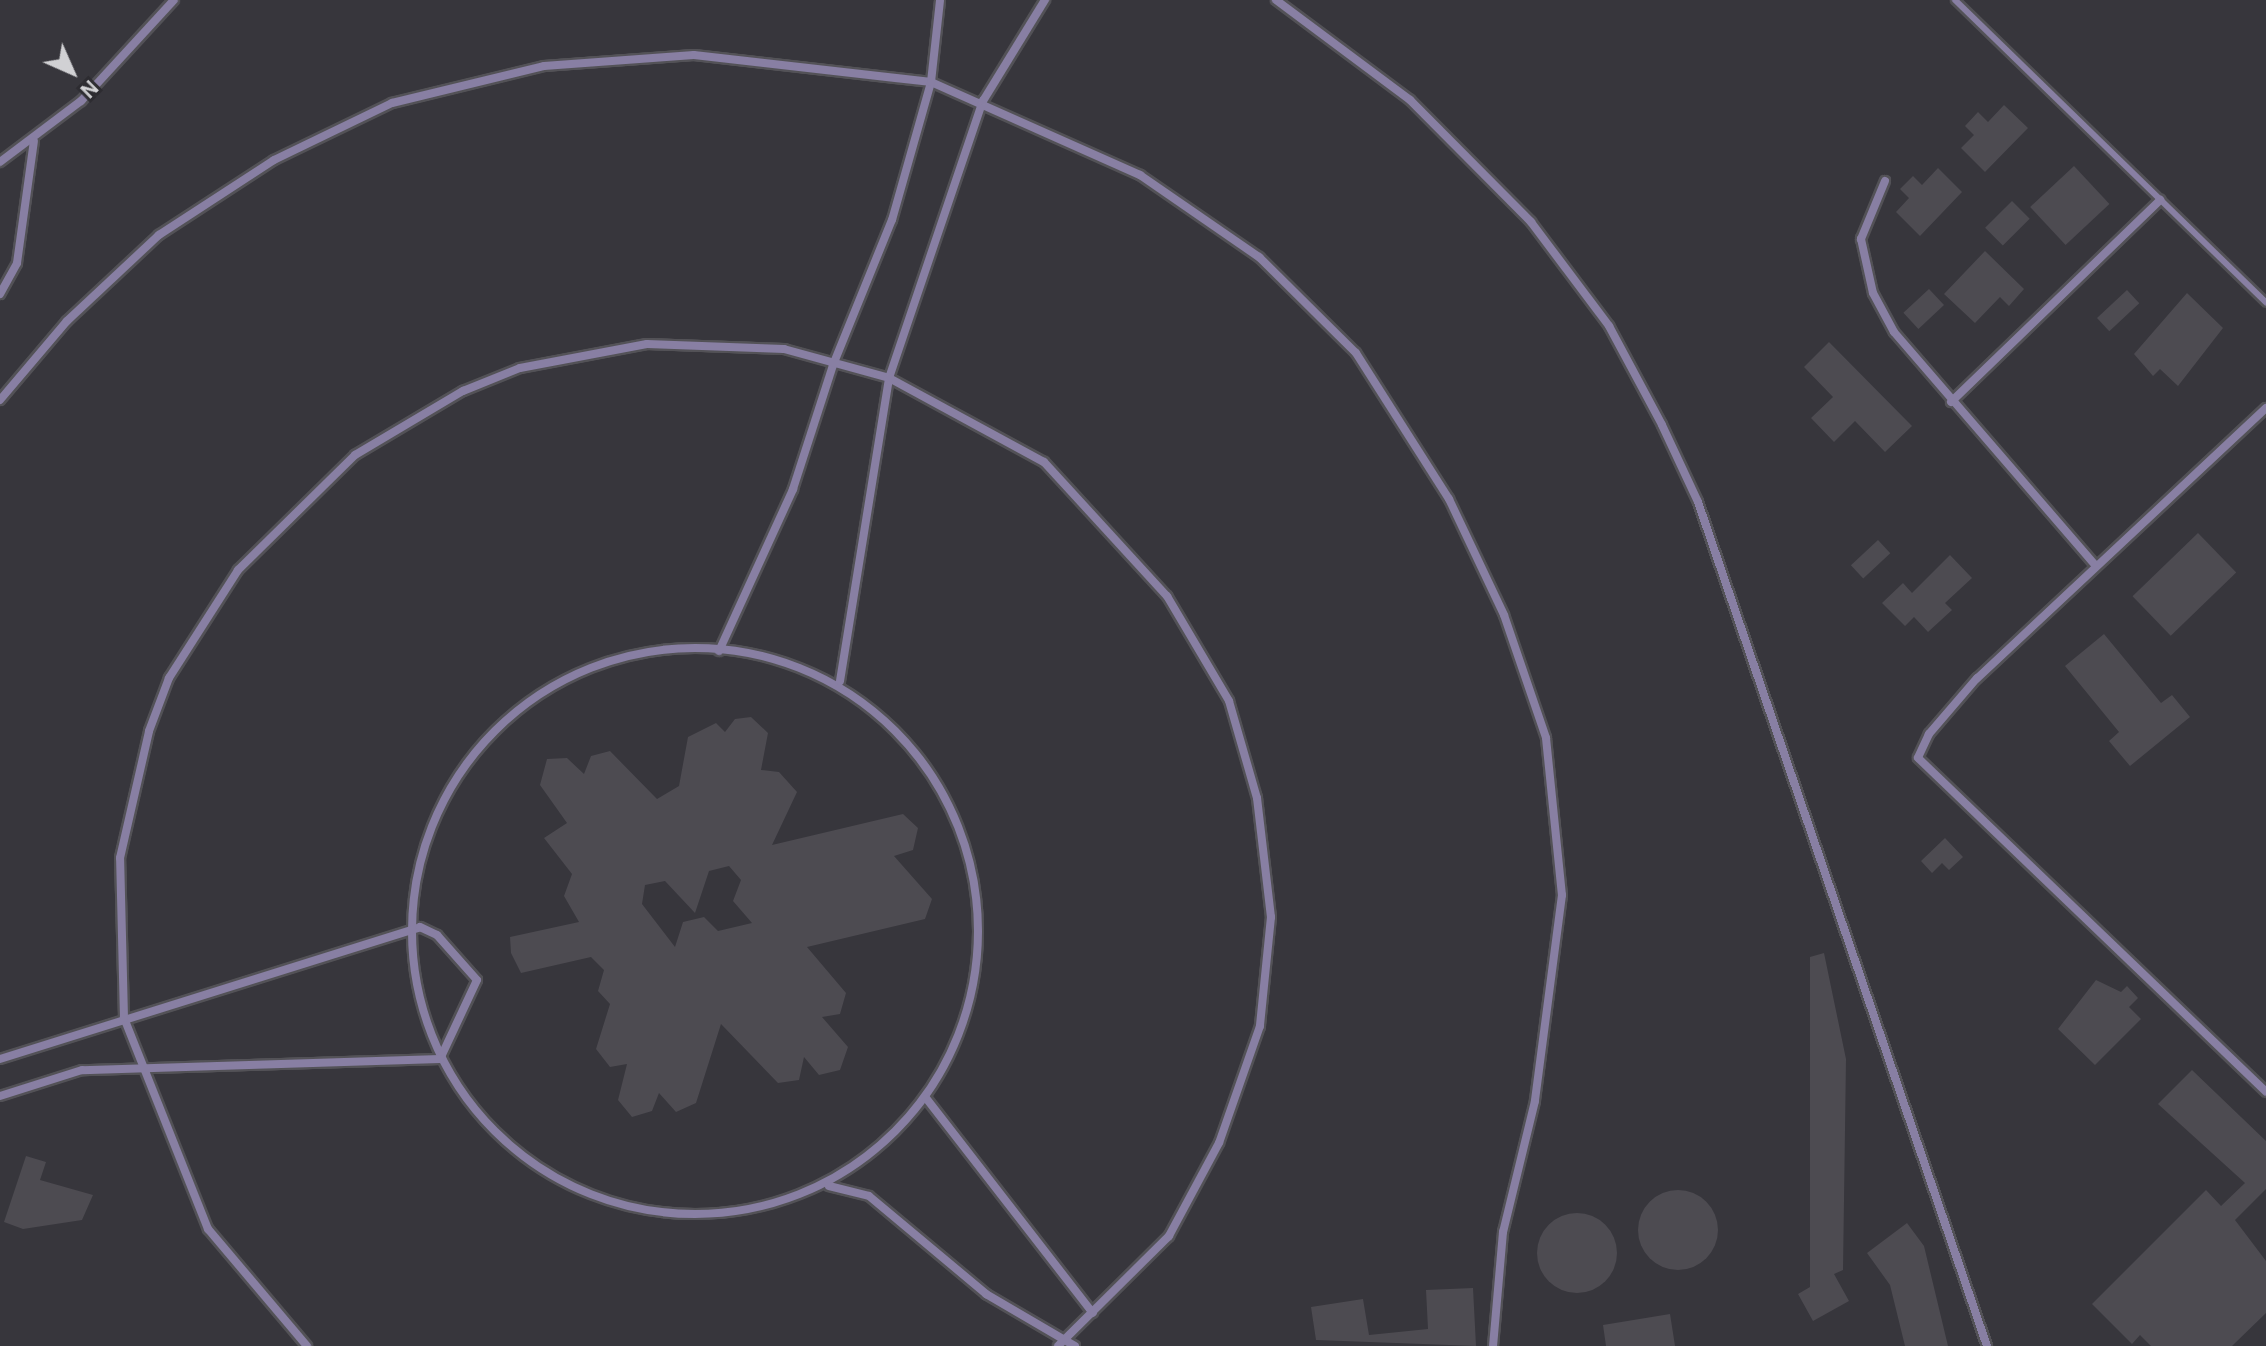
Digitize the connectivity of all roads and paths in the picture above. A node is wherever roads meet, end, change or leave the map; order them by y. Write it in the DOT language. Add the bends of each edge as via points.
graph roads {
  1 [pos="174,0"];
  2 [pos="940,0"];
  3 [pos="1045,0"];
  4 [pos="1276,0"];
  5 [pos="1955,0"];
  6 [pos="931,82"];
  7 [pos="983,101"];
  8 [pos="34,141"];
  9 [pos="0,162"];
  10 [pos="1885,181"];
  11 [pos="2160,200"];
  12 [pos="0,294"];
  13 [pos="2266,302"];
  14 [pos="833,365"];
  15 [pos="889,378"];
  16 [pos="0,400"];
  17 [pos="1951,402"];
  18 [pos="2266,408"];
  19 [pos="2094,564"];
  20 [pos="719,651"];
  21 [pos="840,681"];
  22 [pos="411,930"];
  23 [pos="124,1018"];
  24 [pos="0,1059"];
  25 [pos="440,1059"];
  26 [pos="140,1072"];
  27 [pos="2266,1092"];
  28 [pos="0,1096"];
  29 [pos="926,1098"];
  30 [pos="829,1186"];
  31 [pos="1093,1313"];
  32 [pos="1072,1343"];
  33 [pos="307,1346"];
  34 [pos="1058,1346"];
  35 [pos="1493,1346"];
  36 [pos="1987,1346"];
  1 -- 8 [label="street"];
  2 -- 6 [label="street"];
  3 -- 7 [label="street"];
  4 -- 36 [label="street" via="1410,100 1531,222 1609,326 1662,425 1698,502"];
  5 -- 11 [label="lane"];
  6 -- 7 [label="street"];
  6 -- 14 [label="street" via="892,220"];
  6 -- 16 [label="street" via="694,55 544,66 392,103 274,160 159,235 67,321"];
  7 -- 15 [label="street"];
  7 -- 35 [label="street" via="1140,175 1259,257 1356,353 1392,405 1449,499 1504,615 1546,738 1562,895 1535,1101 1500,1246"];
  8 -- 9 [label="street"];
  8 -- 12 [label="street" via="17,263"];
  10 -- 17 [label="street" via="1861,239 1873,293 1894,332"];
  11 -- 13 [label="lane"];
  11 -- 17 [label="street"];
  14 -- 15 [label="street"];
  14 -- 20 [label="street" via="793,489"];
  14 -- 23 [label="street" via="784,349 715,346 572,355 463,391 318,484 222,593 169,678 149,731 120,858"];
  15 -- 21 [label="street"];
  15 -- 31 [label="street" via="1044,462 1098,514 1167,596 1229,701 1257,798 1271,917 1260,1026 1219,1143 1169,1236"];
  17 -- 19 [label="street"];
  18 -- 19 [label="street"];
  19 -- 27 [label="street" via="1977,678 1929,734 1918,758"];
  20 -- 21 [label="street" via="773,656"];
  20 -- 22 [label="street" via="634,653 587,669 536,696 492,735 453,784 428,841"];
  21 -- 29 [label="street" via="900,730 937,777 969,852 977,942 970,983"];
  22 -- 23 [label="street"];
  22 -- 25 [label="street" via="419,994"];
  22 -- 25 [label="street" via="437,935 477,980"];
  23 -- 24 [label="street"];
  23 -- 26 [label="street"];
  25 -- 26 [label="street"];
  25 -- 30 [label="street" via="474,1112 523,1158 582,1194 677,1215 755,1209"];
  26 -- 28 [label="street" via="82,1070"];
  26 -- 33 [label="street" via="208,1229"];
  29 -- 30 [label="street" via="864,1163"];
  29 -- 31 [label="street"];
  30 -- 32 [label="street" via="869,1196 986,1294"];
  31 -- 32 [label="street"];
  32 -- 34 [label="street"];
}
